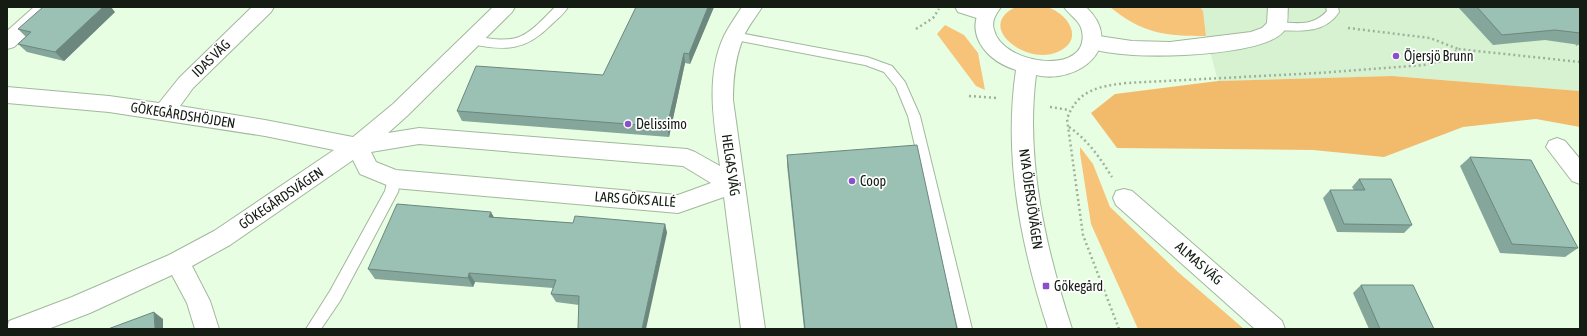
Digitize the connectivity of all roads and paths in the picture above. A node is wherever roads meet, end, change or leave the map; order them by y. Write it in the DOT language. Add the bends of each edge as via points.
graph roads {
  1 [pos="46,7"];
  2 [pos="264,7"];
  3 [pos="505,7"];
  4 [pos="562,7"];
  5 [pos="752,7"];
  6 [pos="940,7"];
  7 [pos="965,7"];
  8 [pos="1074,7"];
  9 [pos="1332,7"];
  10 [pos="988,11"];
  11 [pos="1278,17"];
  12 [pos="1325,21"];
  13 [pos="916,29"];
  14 [pos="734,36"];
  15 [pos="472,40"];
  16 [pos="7,42"];
  17 [pos="1092,42"];
  18 [pos="1576,44"];
  19 [pos="1580,47"];
  20 [pos="1458,49"];
  21 [pos="1580,62"];
  22 [pos="1027,66"];
  23 [pos="7,96"];
  24 [pos="164,112"];
  25 [pos="1068,126"];
  26 [pos="357,146"];
  27 [pos="1557,147"];
  28 [pos="1580,175"];
  29 [pos="394,180"];
  30 [pos="733,185"];
  31 [pos="1124,198"];
  32 [pos="177,262"];
  33 [pos="18,329"];
  34 [pos="208,329"];
  35 [pos="313,329"];
  36 [pos="753,329"];
  37 [pos="965,329"];
  38 [pos="1060,329"];
  39 [pos="1119,329"];
  40 [pos="1273,329"];
  1 -- 16 [label="street"];
  2 -- 24 [label="street, IDAS VÄG" via="186,82"];
  3 -- 15 [label="street, GÖKEGÅRDSVÄGEN"];
  4 -- 15 [label="lane" via="528,39 500,45"];
  5 -- 14 [label="street, HELGAS VÄG"];
  6 -- 13 [label="path" via="933,18"];
  7 -- 10 [label="street"];
  8 -- 17 [label="street" via="1082,13 1089,24"];
  9 -- 12 [label="lane" via="1333,12"];
  10 -- 22 [label="street" via="984,25 990,43 1006,58"];
  11 -- 12 [label="lane" via="1309,27"];
  11 -- 17 [label="street" via="1269,33 1253,39 1222,44 1170,49 1132,48"];
  12 -- 20 [label="path" via="1340,26 1430,38"];
  14 -- 30 [label="street, HELGAS VÄG" via="726,59 722,85"];
  14 -- 37 [label="lane" via="867,61 888,69 901,85 914,116"];
  15 -- 26 [label="street, GÖKEGÅRDSVÄGEN" via="400,110"];
  17 -- 22 [label="street" via="1086,54 1067,66 1049,69"];
  18 -- 19 [label="path"];
  20 -- 21 [label="path"];
  20 -- 25 [label="path" via="1447,60 1424,65 1103,86 1081,97 1069,110"];
  22 -- 38 [label="street, NYA ÖJERSJÖVÄGEN" via="1022,102 1023,142 1032,225 1046,286"];
  23 -- 24 [label="street, GÖKEGÅRDSHÖJDEN" via="109,104"];
  24 -- 26 [label="street, GÖKEGÅRDSHÖJDEN"];
  25 -- 31 [label="path" via="1080,134 1100,156"];
  25 -- 39 [label="path" via="1083,235"];
  26 -- 29 [label="street, LARS GÖKS ALLÉ" via="368,168"];
  26 -- 30 [label="street" via="419,136 687,158"];
  26 -- 32 [label="street, GÖKEGÅRDSVÄGEN" via="222,238"];
  27 -- 28 [label="street"];
  29 -- 30 [label="street, LARS GÖKS ALLÉ" via="678,204"];
  29 -- 35 [label="lane" via="391,192 335,296"];
  30 -- 36 [label="street, HELGAS VÄG"];
  31 -- 40 [label="street, ALMAS VÄG"];
  32 -- 33 [label="street, GÖKEGÅRDSVÄGEN"];
  32 -- 34 [label="street" via="198,301"];
}
